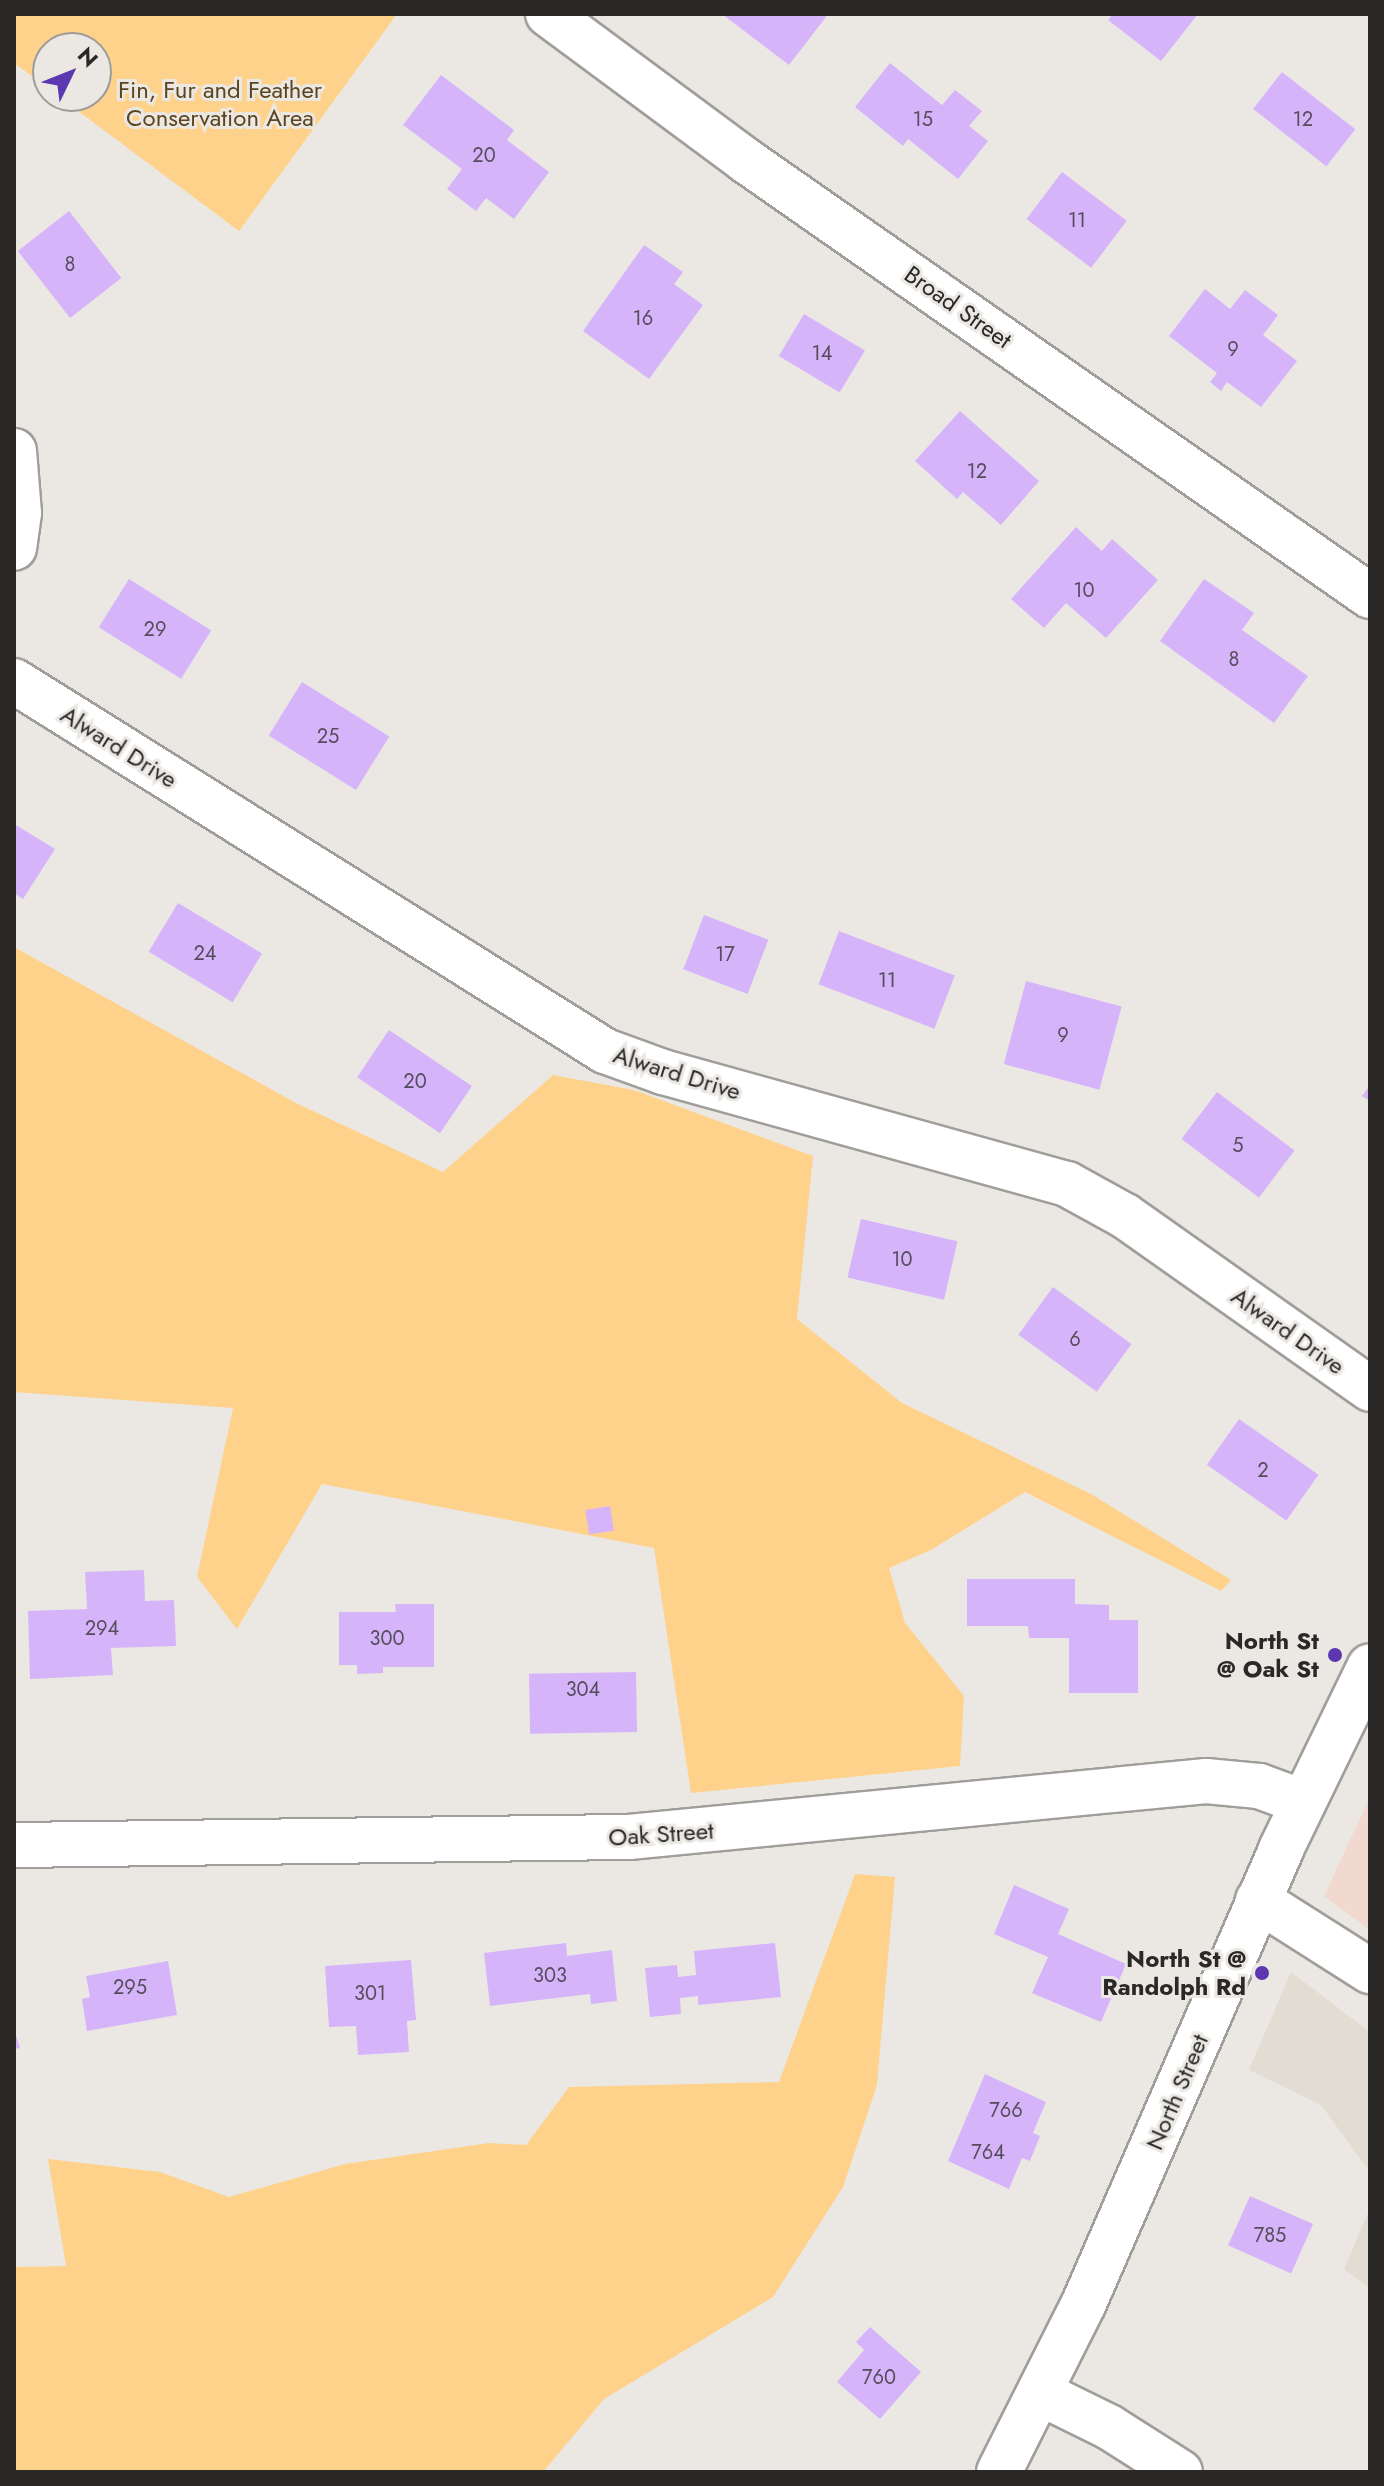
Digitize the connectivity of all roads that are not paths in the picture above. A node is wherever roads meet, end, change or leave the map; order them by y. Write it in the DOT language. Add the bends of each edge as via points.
graph roads {
  1 [pos="548,14"];
  2 [pos="14,451"];
  3 [pos="14,548"];
  4 [pos="1370,596"];
  5 [pos="14,681"];
  6 [pos="1370,1389"];
  7 [pos="1370,1666"];
  8 [pos="1303,1802"];
  9 [pos="14,1845"];
  10 [pos="1258,1900"];
  11 [pos="1370,1971"];
  12 [pos="1040,2393"];
  13 [pos="999,2472"];
  14 [pos="1180,2472"];
  1 -- 4 [label="street, Broad Street" via="745,160"];
  2 -- 3 [label="street" via="19,513"];
  5 -- 6 [label="street, Alward Drive" via="595,1045 663,1072 1067,1184 1125,1216"];
  7 -- 8 [label="street, North Street"];
  8 -- 9 [label="street, Oak Street" via="1259,1786 1206,1781 629,1837"];
  8 -- 10 [label="street, North Street"];
  10 -- 11 [label="street"];
  10 -- 12 [label="street, North Street" via="1129,2204"];
  12 -- 13 [label="street, North Street"];
  12 -- 14 [label="street" via="1109,2427"];
}
